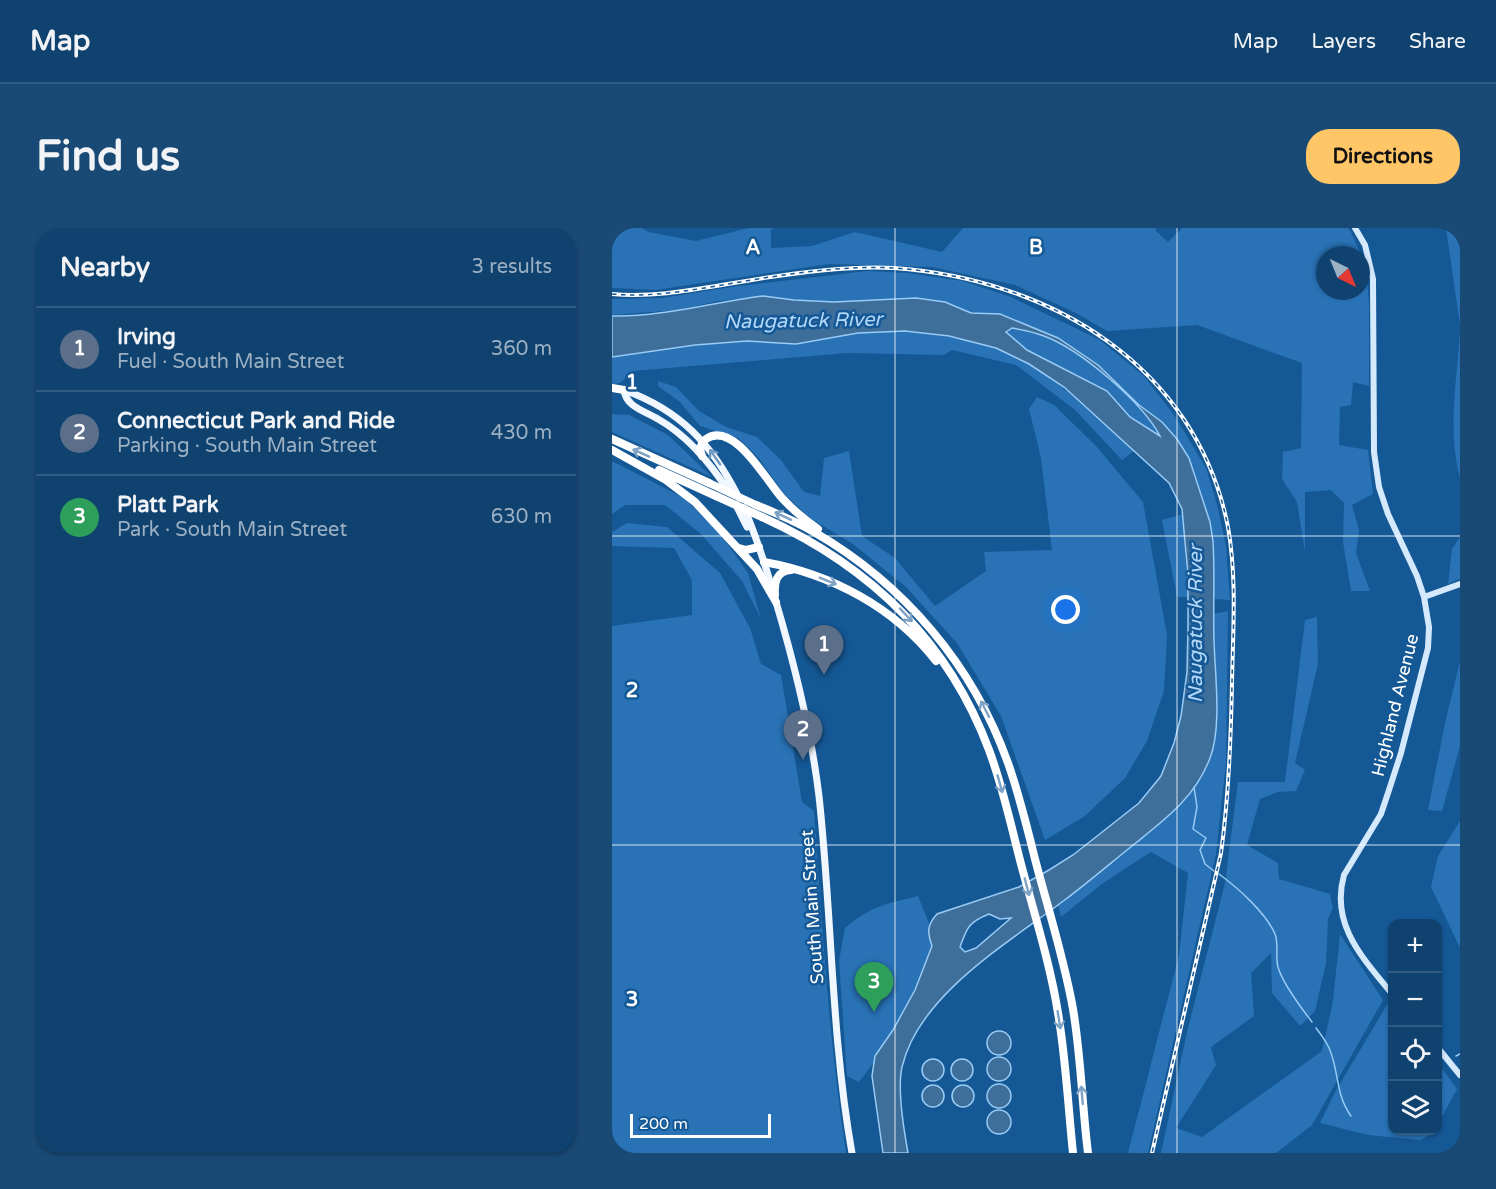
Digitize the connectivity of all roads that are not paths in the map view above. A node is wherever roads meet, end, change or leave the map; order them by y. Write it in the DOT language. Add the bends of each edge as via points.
graph roads {
  1 [pos="1355,228"];
  2 [pos="612,388"];
  3 [pos="624,390"];
  4 [pos="612,440"];
  5 [pos="703,441"];
  6 [pos="612,449"];
  7 [pos="702,456"];
  8 [pos="736,546"];
  9 [pos="759,548"];
  10 [pos="764,562"];
  11 [pos="868,568"];
  12 [pos="803,572"];
  13 [pos="1460,584"];
  14 [pos="1424,597"];
  15 [pos="776,602"];
  16 [pos="983,736"];
  17 [pos="1388,989"];
  18 [pos="1442,1054"];
  19 [pos="1460,1076"];
  20 [pos="852,1153"];
  21 [pos="1073,1153"];
  22 [pos="1088,1153"];
  1 -- 14 [label="main road, Highland Avenue" via="1365,245 1373,279 1374,453 1379,487"];
  2 -- 3 [label="highway"];
  3 -- 5 [label="main road" via="666,410"];
  3 -- 7 [label="main road" via="629,403 669,426"];
  11 -- 4 [label="highway, one-way, bridge" via="811,530"];
  5 -- 7 [label="highway" via="699,448"];
  9 -- 5 [label="main road, one-way" via="732,484"];
  5 -- 11 [label="highway" via="719,436 736,442 788,505"];
  6 -- 8 [label="highway" via="681,490"];
  6 -- 16 [label="highway, one-way, bridge" via="807,538 863,576 923,634 969,705"];
  7 -- 9 [label="main road" via="731,495"];
  8 -- 9 [label="highway" via="742,550"];
  8 -- 15 [label="highway" via="761,574"];
  9 -- 10 [label="main road, South Main Street"];
  10 -- 12 [label="highway"];
  10 -- 15 [label="main road, South Main Street"];
  22 -- 11 [label="highway, one-way" via="1075,1026 1026,824 1002,746 971,685 931,628"];
  12 -- 15 [label="highway" via="780,573 775,585"];
  12 -- 16 [label="highway, one-way" via="862,597 910,633 945,673"];
  13 -- 14 [label="main road"];
  14 -- 17 [label="main road, Highland Avenue" via="1428,648 1401,753 1381,814 1341,885 1341,915 1352,939"];
  15 -- 20 [label="main road, South Main Street" via="807,718 819,797 837,1031"];
  16 -- 21 [label="highway, one-way" via="1047,963 1062,1036"];
  18 -- 19 [label="main road"];
}
